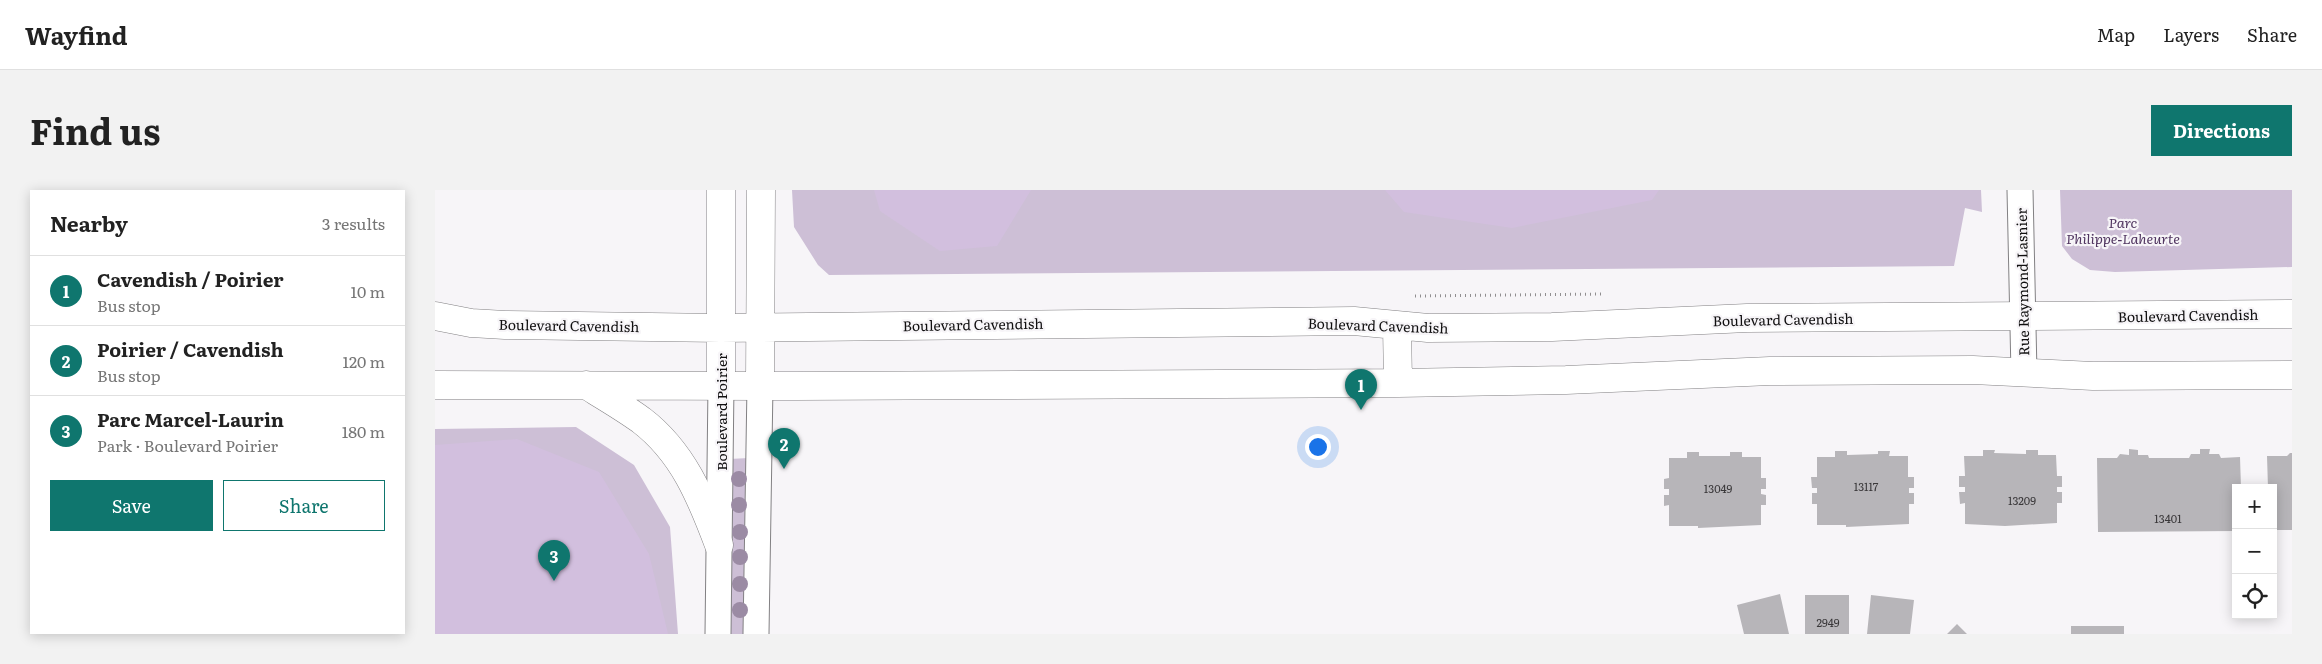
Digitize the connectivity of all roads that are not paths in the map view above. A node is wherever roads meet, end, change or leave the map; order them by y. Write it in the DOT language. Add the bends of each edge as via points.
graph roads {
  1 [pos="721,190"];
  2 [pos="761,190"];
  3 [pos="2020,190"];
  4 [pos="2292,314"];
  5 [pos="435,316"];
  6 [pos="2023,316"];
  7 [pos="1397,326"];
  8 [pos="761,327"];
  9 [pos="721,328"];
  10 [pos="2025,373"];
  11 [pos="2292,375"];
  12 [pos="1398,382"];
  13 [pos="435,385"];
  14 [pos="586,385"];
  15 [pos="721,385"];
  16 [pos="760,385"];
  17 [pos="719,545"];
  18 [pos="719,634"];
  19 [pos="756,634"];
  1 -- 9 [label="main road, Boulevard Poirier"];
  2 -- 8 [label="main road"];
  3 -- 6 [label="street, Rue Raymond-Lasnier"];
  4 -- 6 [label="main road, Boulevard Cavendish"];
  5 -- 9 [label="main road, Boulevard Cavendish" via="505,325"];
  6 -- 7 [label="main road, Boulevard Cavendish" via="1747,318 1552,328"];
  6 -- 10 [label="street, Rue Raymond-Lasnier"];
  7 -- 8 [label="main road, Boulevard Cavendish" via="1354,321"];
  7 -- 12 [label="main road"];
  8 -- 9 [label="main road, Boulevard Cavendish"];
  8 -- 16 [label="main road"];
  9 -- 15 [label="main road, Boulevard Poirier"];
  10 -- 11 [label="main road"];
  10 -- 12 [label="main road" via="1973,370 1770,371 1566,380"];
  12 -- 16 [label="main road"];
  13 -- 14 [label="main road"];
  14 -- 15 [label="main road"];
  14 -- 17 [label="main road" via="641,420 672,450 697,490"];
  15 -- 16 [label="main road"];
  15 -- 17 [label="street, Boulevard Poirier"];
  16 -- 19 [label="street"];
  17 -- 18 [label="street, Boulevard Poirier"];
}
